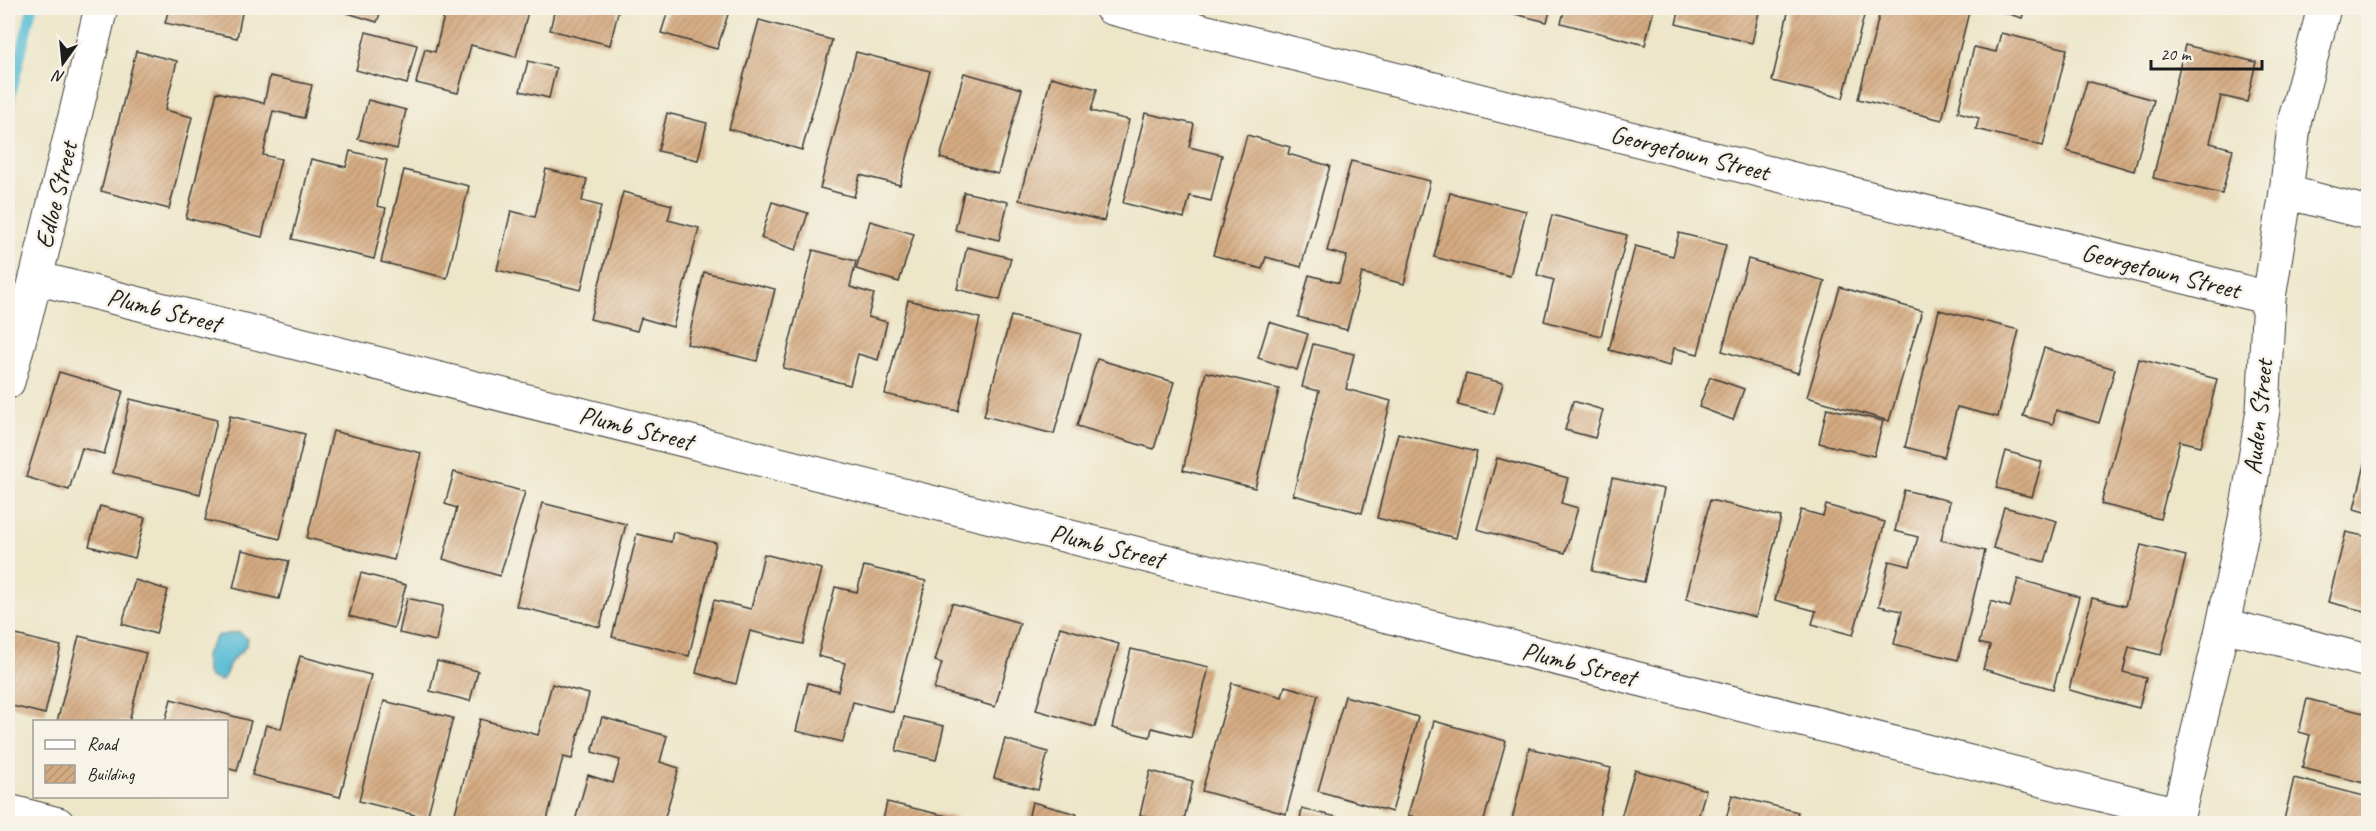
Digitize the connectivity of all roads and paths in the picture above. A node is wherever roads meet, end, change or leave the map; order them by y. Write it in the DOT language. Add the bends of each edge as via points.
graph roads {
  1 [pos="101,8"];
  2 [pos="1111,8"];
  3 [pos="2324,8"];
  4 [pos="2286,192"];
  5 [pos="2368,213"];
  6 [pos="36,278"];
  7 [pos="2269,298"];
  8 [pos="8,382"];
  9 [pos="2223,625"];
  10 [pos="2368,662"];
  11 [pos="8,811"];
  12 [pos="2177,819"];
  13 [pos="58,824"];
  1 -- 6 [label="street, Edloe Street"];
  2 -- 7 [label="street, Georgetown Street"];
  3 -- 4 [label="street, Auden Street" via="2295,119"];
  4 -- 5 [label="street"];
  4 -- 7 [label="street, Auden Street"];
  6 -- 8 [label="street, Edloe Street"];
  6 -- 12 [label="street, Plumb Street"];
  7 -- 9 [label="street, Auden Street" via="2263,410"];
  9 -- 10 [label="street"];
  9 -- 12 [label="street, Auden Street"];
  11 -- 13 [label="street"];
}
